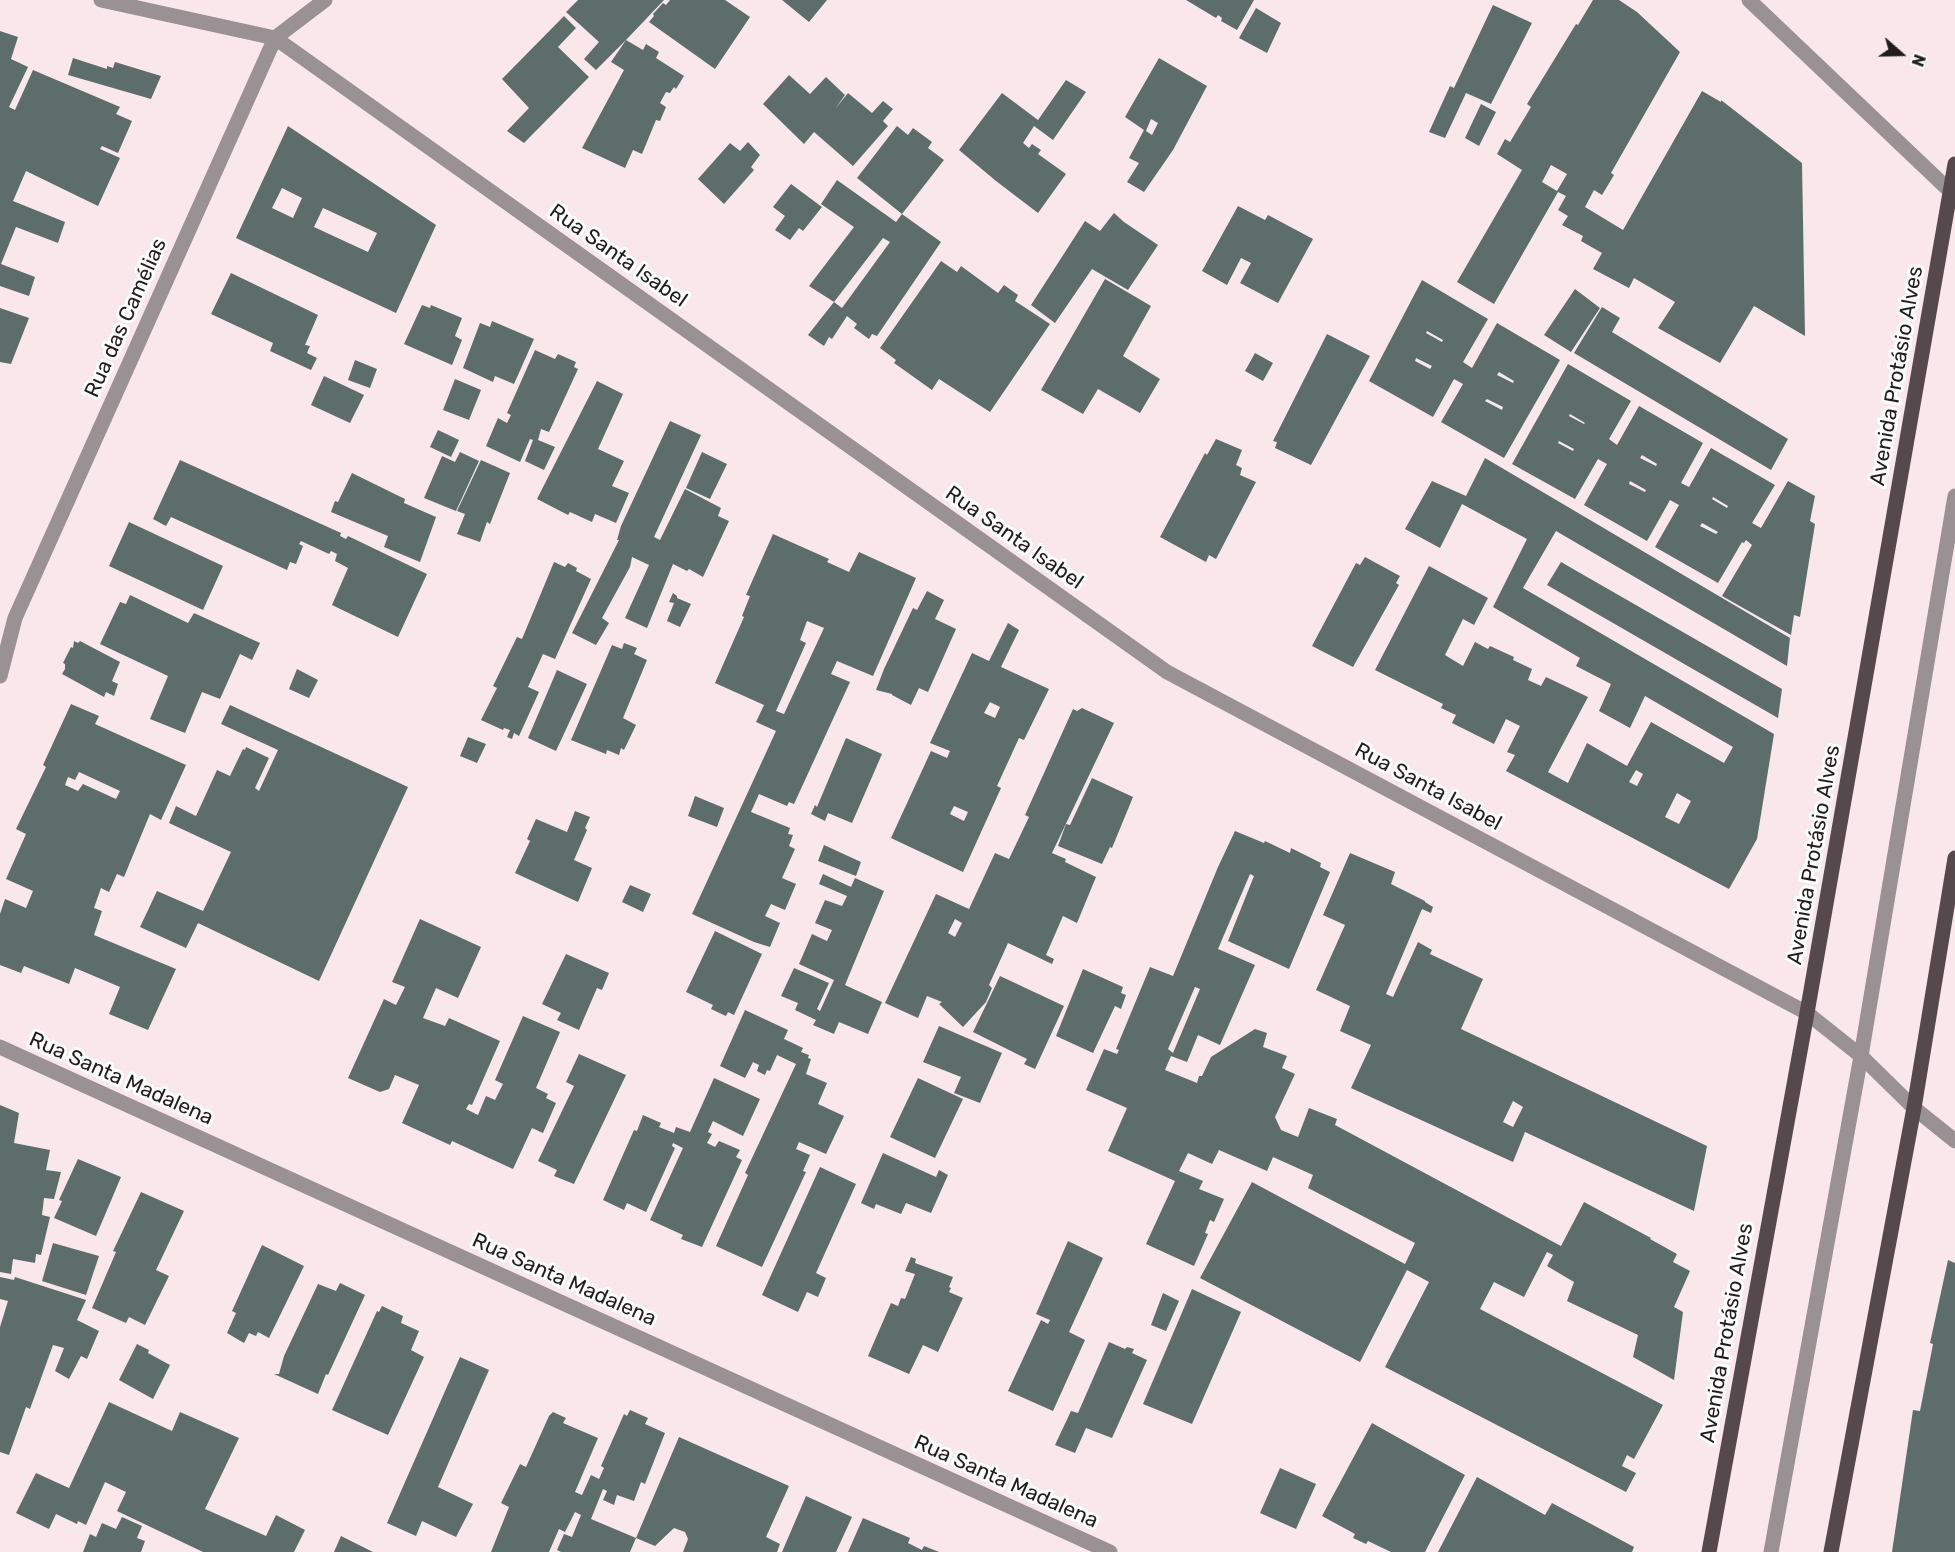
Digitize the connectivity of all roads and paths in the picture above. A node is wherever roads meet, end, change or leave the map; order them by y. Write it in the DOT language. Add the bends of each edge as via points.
graph roads {
  1 [pos="101,0"];
  2 [pos="325,0"];
  3 [pos="1749,0"];
  4 [pos="275,38"];
  5 [pos="1955,164"];
  6 [pos="1950,191"];
  7 [pos="1955,496"];
  8 [pos="0,676"];
  9 [pos="1955,858"];
  10 [pos="1807,1013"];
  11 [pos="0,1047"];
  12 [pos="1861,1056"];
  13 [pos="1914,1108"];
  14 [pos="1955,1141"];
  15 [pos="1110,1552"];
  16 [pos="1709,1552"];
  17 [pos="1771,1552"];
  18 [pos="1831,1552"];
  1 -- 4 [label="street, Rua Santa Isabel"];
  2 -- 4 [label="street, Rua das Camélias"];
  3 -- 6 [label="street"];
  4 -- 8 [label="street, Rua das Camélias" via="15,618"];
  4 -- 10 [label="street, Rua Santa Isabel" via="1167,672"];
  5 -- 6 [label="main road, Avenida Protásio Alves"];
  6 -- 10 [label="main road, Avenida Protásio Alves"];
  7 -- 12 [label="street"];
  9 -- 13 [label="main road"];
  10 -- 12 [label="street, Rua Santa Isabel"];
  10 -- 16 [label="main road, Avenida Protásio Alves"];
  11 -- 15 [label="street, Rua Santa Madalena"];
  12 -- 13 [label="street, Rua Santa Isabel"];
  12 -- 17 [label="street"];
  13 -- 14 [label="street, Rua Santa Isabel"];
  13 -- 18 [label="main road"];
}
